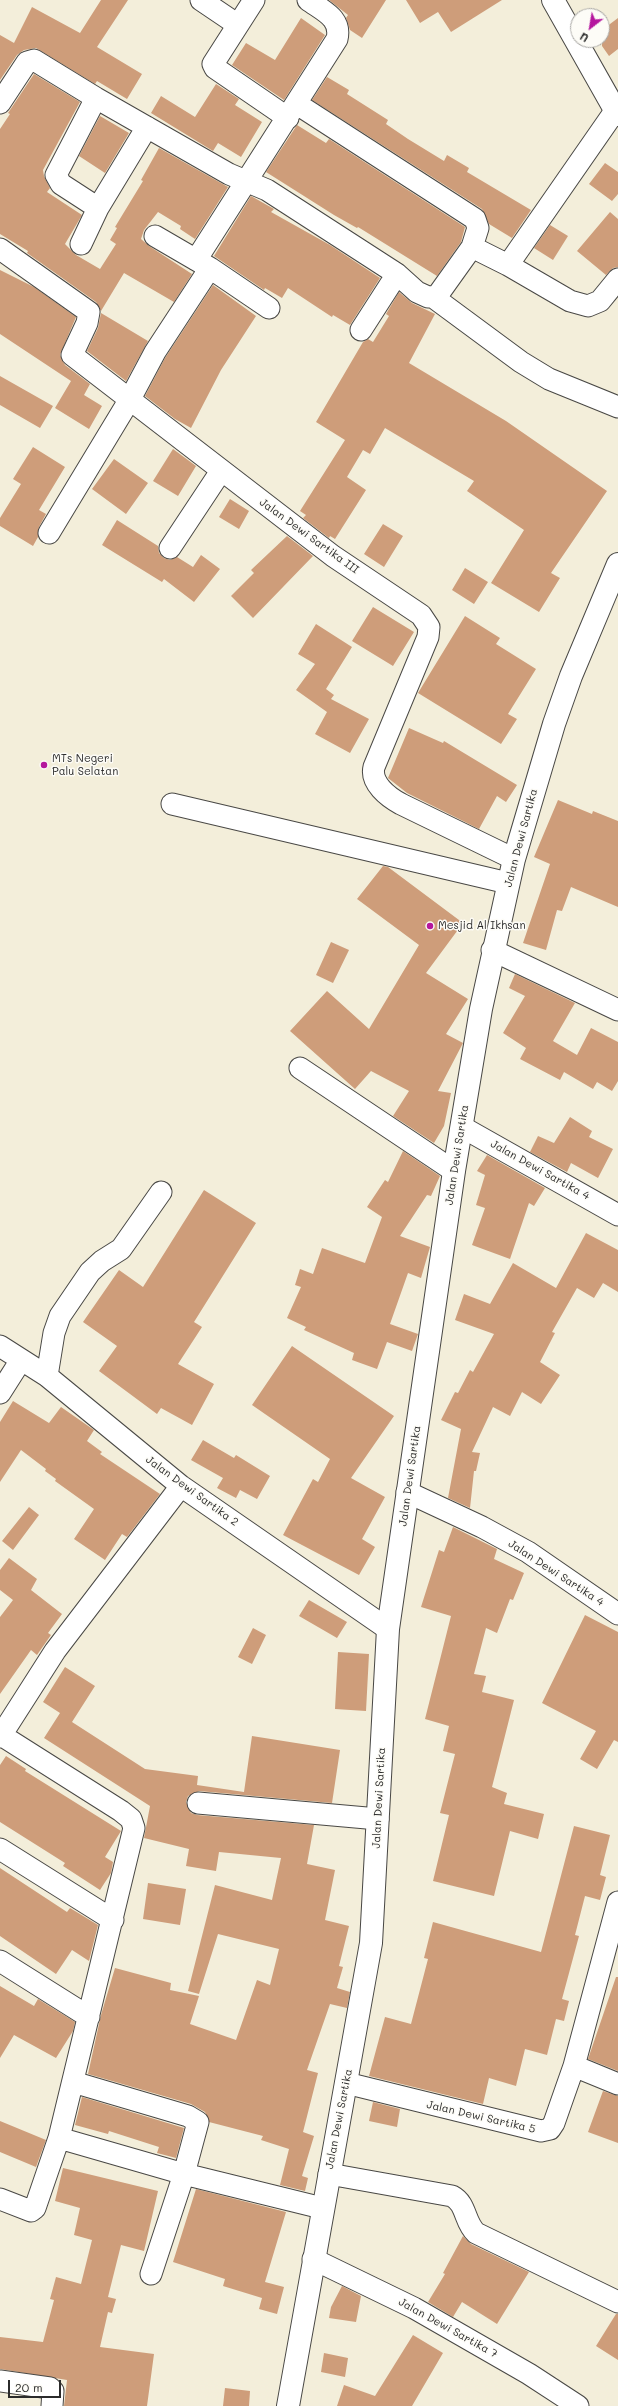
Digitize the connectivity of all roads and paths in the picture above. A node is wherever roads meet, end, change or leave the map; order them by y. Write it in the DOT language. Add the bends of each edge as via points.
graph roads {
  1 [pos="201,0"];
  2 [pos="254,0"];
  3 [pos="308,0"];
  4 [pos="553,0"];
  5 [pos="238,25"];
  6 [pos="2,96"];
  7 [pos="96,98"];
  8 [pos="293,111"];
  9 [pos="617,113"];
  10 [pos="147,127"];
  11 [pos="246,180"];
  12 [pos="98,208"];
  13 [pos="155,236"];
  14 [pos="80,244"];
  15 [pos="472,247"];
  16 [pos="0,249"];
  17 [pos="203,264"];
  18 [pos="508,265"];
  19 [pos="397,274"];
  20 [pos="618,279"];
  21 [pos="433,297"];
  22 [pos="269,308"];
  23 [pos="361,330"];
  24 [pos="130,399"];
  25 [pos="618,407"];
  26 [pos="220,471"];
  27 [pos="50,533"];
  28 [pos="170,548"];
  29 [pos="618,564"];
  30 [pos="172,804"];
  31 [pos="514,859"];
  32 [pos="508,884"];
  33 [pos="492,950"];
  34 [pos="618,1010"];
  35 [pos="300,1068"];
  36 [pos="462,1127"];
  37 [pos="454,1171"];
  38 [pos="161,1192"];
  39 [pos="618,1215"];
  40 [pos="0,1346"];
  41 [pos="20,1360"];
  42 [pos="47,1376"];
  43 [pos="0,1393"];
  44 [pos="181,1486"];
  45 [pos="407,1492"];
  46 [pos="618,1614"];
  47 [pos="388,1629"];
  48 [pos="1,1736"];
  49 [pos="198,1803"];
  50 [pos="378,1819"];
  51 [pos="0,1848"];
  52 [pos="618,1902"];
  53 [pos="113,1920"];
  54 [pos="0,1961"];
  55 [pos="89,2017"];
  56 [pos="574,2066"];
  57 [pos="73,2082"];
  58 [pos="346,2083"];
  59 [pos="618,2084"];
  60 [pos="59,2138"];
  61 [pos="184,2174"];
  62 [pos="329,2174"];
  63 [pos="0,2199"];
  64 [pos="322,2208"];
  65 [pos="313,2259"];
  66 [pos="151,2274"];
  67 [pos="618,2302"];
  68 [pos="0,2381"];
  69 [pos="52,2406"];
  70 [pos="288,2406"];
  71 [pos="578,2406"];
  1 -- 5 [label="street"];
  2 -- 5 [label="street"];
  3 -- 8 [label="street" via="334,18 339,31 332,49"];
  4 -- 9 [label="main road"];
  5 -- 8 [label="street" via="216,58 214,66"];
  6 -- 7 [label="street" via="27,62 34,60"];
  7 -- 10 [label="street"];
  7 -- 12 [label="street" via="56,175 62,184"];
  8 -- 11 [label="street"];
  8 -- 15 [label="street" via="472,216 478,228"];
  9 -- 18 [label="street"];
  10 -- 11 [label="street" via="229,174"];
  10 -- 12 [label="street"];
  11 -- 17 [label="street"];
  11 -- 19 [label="street" via="267,190"];
  12 -- 14 [label="street"];
  13 -- 17 [label="street"];
  15 -- 18 [label="street"];
  15 -- 21 [label="street" via="440,294"];
  16 -- 24 [label="street, Jalan Dewi Sartika III" via="88,310 90,314 87,323 72,355"];
  17 -- 22 [label="street"];
  17 -- 24 [label="street"];
  18 -- 20 [label="street" via="570,301 588,306 600,301"];
  19 -- 21 [label="street" via="417,292"];
  19 -- 23 [label="street"];
  21 -- 25 [label="street" via="520,362 549,379"];
  24 -- 26 [label="street, Jalan Dewi Sartika III"];
  24 -- 27 [label="street"];
  26 -- 28 [label="street"];
  26 -- 31 [label="street, Jalan Dewi Sartika III" via="332,556 421,615 429,627 428,637 374,767 373,775 388,796 401,804"];
  29 -- 31 [label="main road, Jalan Dewi Sartika" via="562,703"];
  30 -- 32 [label="street"];
  31 -- 32 [label="main road, Jalan Dewi Sartika"];
  32 -- 33 [label="main road, Jalan Dewi Sartika"];
  33 -- 34 [label="street"];
  33 -- 36 [label="main road, Jalan Dewi Sartika"];
  35 -- 37 [label="street"];
  36 -- 37 [label="main road, Jalan Dewi Sartika"];
  36 -- 39 [label="street, Jalan Dewi Sartika 4"];
  37 -- 45 [label="main road, Jalan Dewi Sartika"];
  38 -- 42 [label="street" via="122,1249 90,1272 60,1316 54,1333"];
  40 -- 41 [label="street, Jalan Dewi Sartika 2"];
  41 -- 42 [label="street, Jalan Dewi Sartika 2"];
  41 -- 43 [label="street"];
  42 -- 44 [label="street, Jalan Dewi Sartika 2"];
  44 -- 47 [label="street, Jalan Dewi Sartika 2"];
  44 -- 48 [label="street" via="54,1651"];
  45 -- 46 [label="street, Jalan Dewi Sartika 4" via="528,1552"];
  45 -- 47 [label="main road, Jalan Dewi Sartika"];
  47 -- 50 [label="main road, Jalan Dewi Sartika"];
  48 -- 53 [label="street" via="131,1819 134,1828"];
  49 -- 50 [label="street"];
  50 -- 58 [label="main road, Jalan Dewi Sartika" via="371,1943"];
  51 -- 53 [label="street"];
  52 -- 56 [label="street, Jalan Dewi Sartika 5"];
  53 -- 55 [label="street"];
  54 -- 55 [label="street"];
  55 -- 57 [label="street"];
  56 -- 58 [label="street, Jalan Dewi Sartika 5" via="554,2123 546,2131 433,2106"];
  56 -- 59 [label="street"];
  57 -- 60 [label="street"];
  57 -- 61 [label="street" via="195,2118 198,2122"];
  58 -- 62 [label="main road, Jalan Dewi Sartika"];
  60 -- 61 [label="street"];
  60 -- 63 [label="street" via="35,2209 30,2211"];
  61 -- 64 [label="street"];
  61 -- 66 [label="street"];
  62 -- 64 [label="main road, Jalan Dewi Sartika"];
  62 -- 67 [label="street" via="452,2196 462,2204 471,2227 476,2232"];
  64 -- 65 [label="main road, Jalan Dewi Sartika"];
  65 -- 70 [label="main road, Jalan Dewi Sartika"];
  65 -- 71 [label="street, Jalan Dewi Sartika 7" via="414,2308 529,2374"];
  68 -- 69 [label="street" via="50,2388 53,2392"];
}
